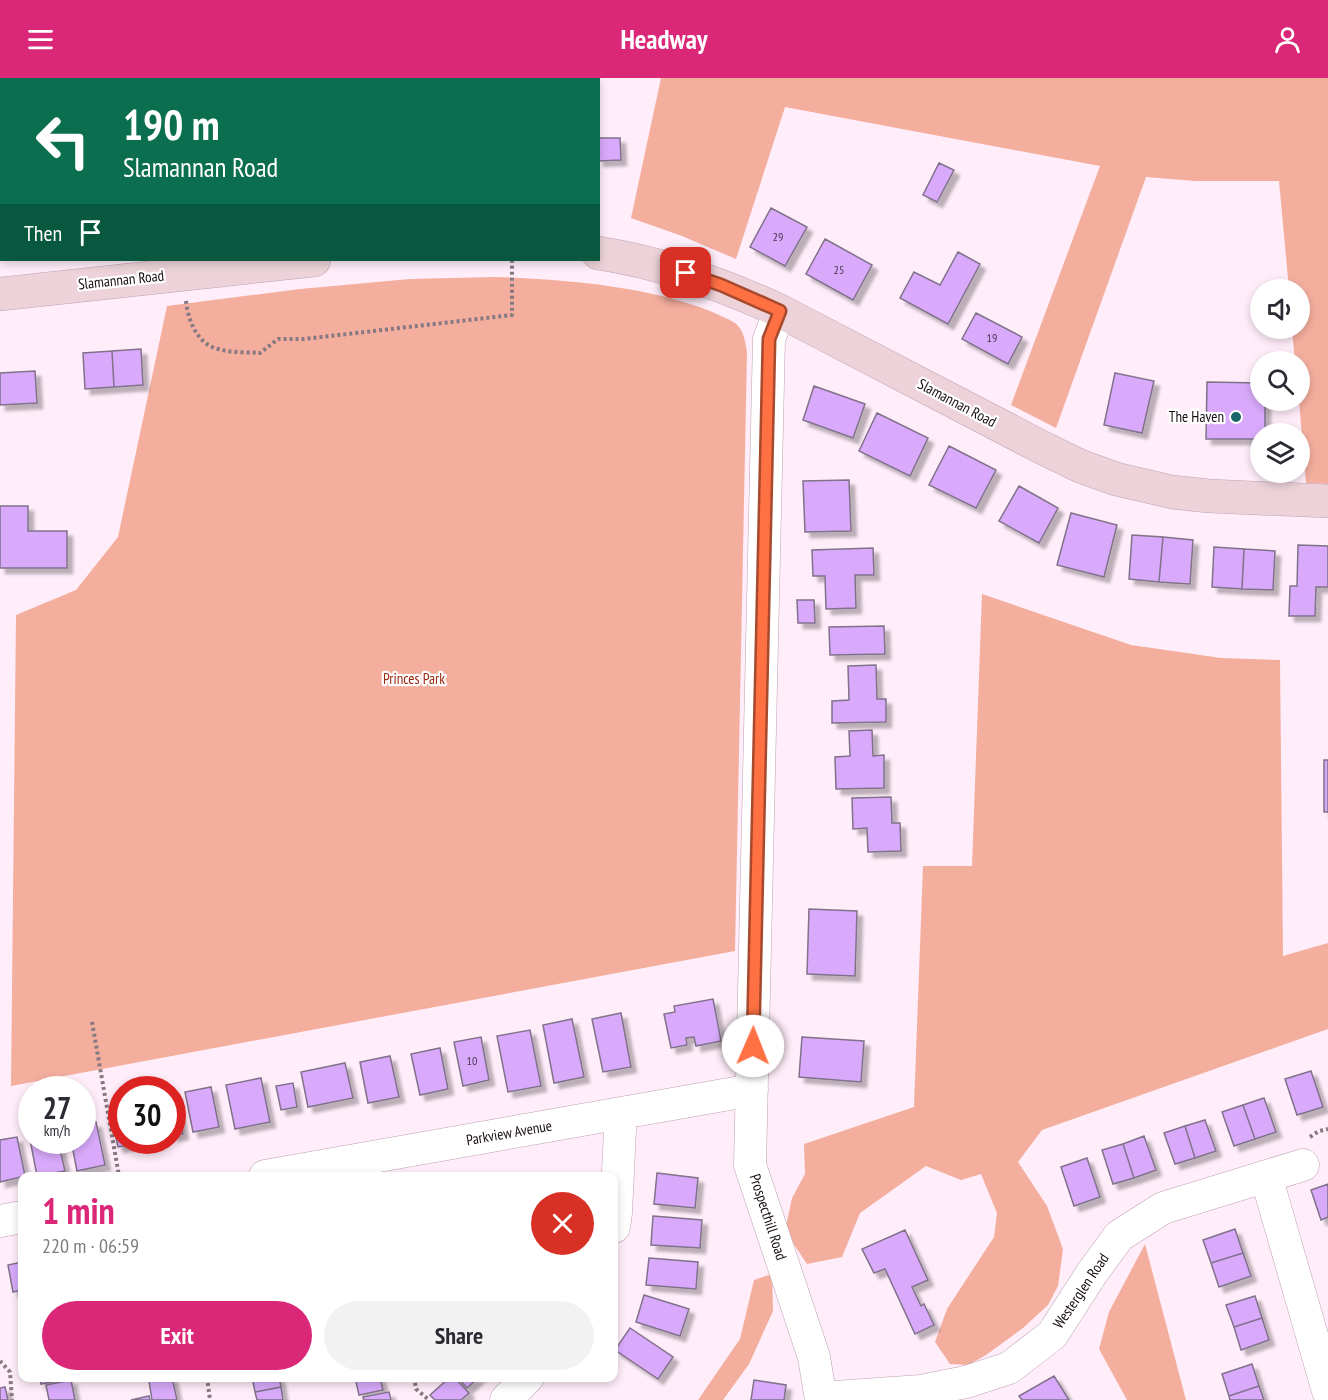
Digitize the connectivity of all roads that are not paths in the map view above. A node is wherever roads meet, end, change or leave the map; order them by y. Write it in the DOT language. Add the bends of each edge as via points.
graph roads {
  1 [pos="600,253"];
  2 [pos="304,261"];
  3 [pos="0,294"];
  4 [pos="780,311"];
  5 [pos="1328,501"];
  6 [pos="752,1090"];
  7 [pos="617,1114"];
  8 [pos="1302,1165"];
  9 [pos="288,1172"];
  10 [pos="618,1172"];
  11 [pos="1266,1176"];
  12 [pos="18,1218"];
  13 [pos="0,1221"];
  14 [pos="523,1382"];
  15 [pos="970,1391"];
  16 [pos="1328,1391"];
  17 [pos="821,1399"];
  18 [pos="506,1400"];
  1 -- 4 [label="main road, Slamannan Road" via="700,277"];
  2 -- 3 [label="main road, Slamannan Road"];
  4 -- 5 [label="main road, Slamannan Road" via="1041,447 1116,479 1209,496"];
  4 -- 6 [label="street, Prospecthill Road" via="769,339"];
  6 -- 7 [label="street, Parkview Avenue"];
  6 -- 17 [label="street, Prospecthill Road" via="750,1165 814,1357"];
  7 -- 9 [label="street, Parkview Avenue"];
  7 -- 10 [label="street"];
  8 -- 11 [label="street, Westerglen Road"];
  11 -- 15 [label="street, Westerglen Road" via="1163,1208 1119,1236 1052,1335 1009,1368"];
  11 -- 16 [label="street"];
  12 -- 13 [label="street"];
  14 -- 18 [label="street"];
  15 -- 17 [label="street, Westerglen Road"];
}
